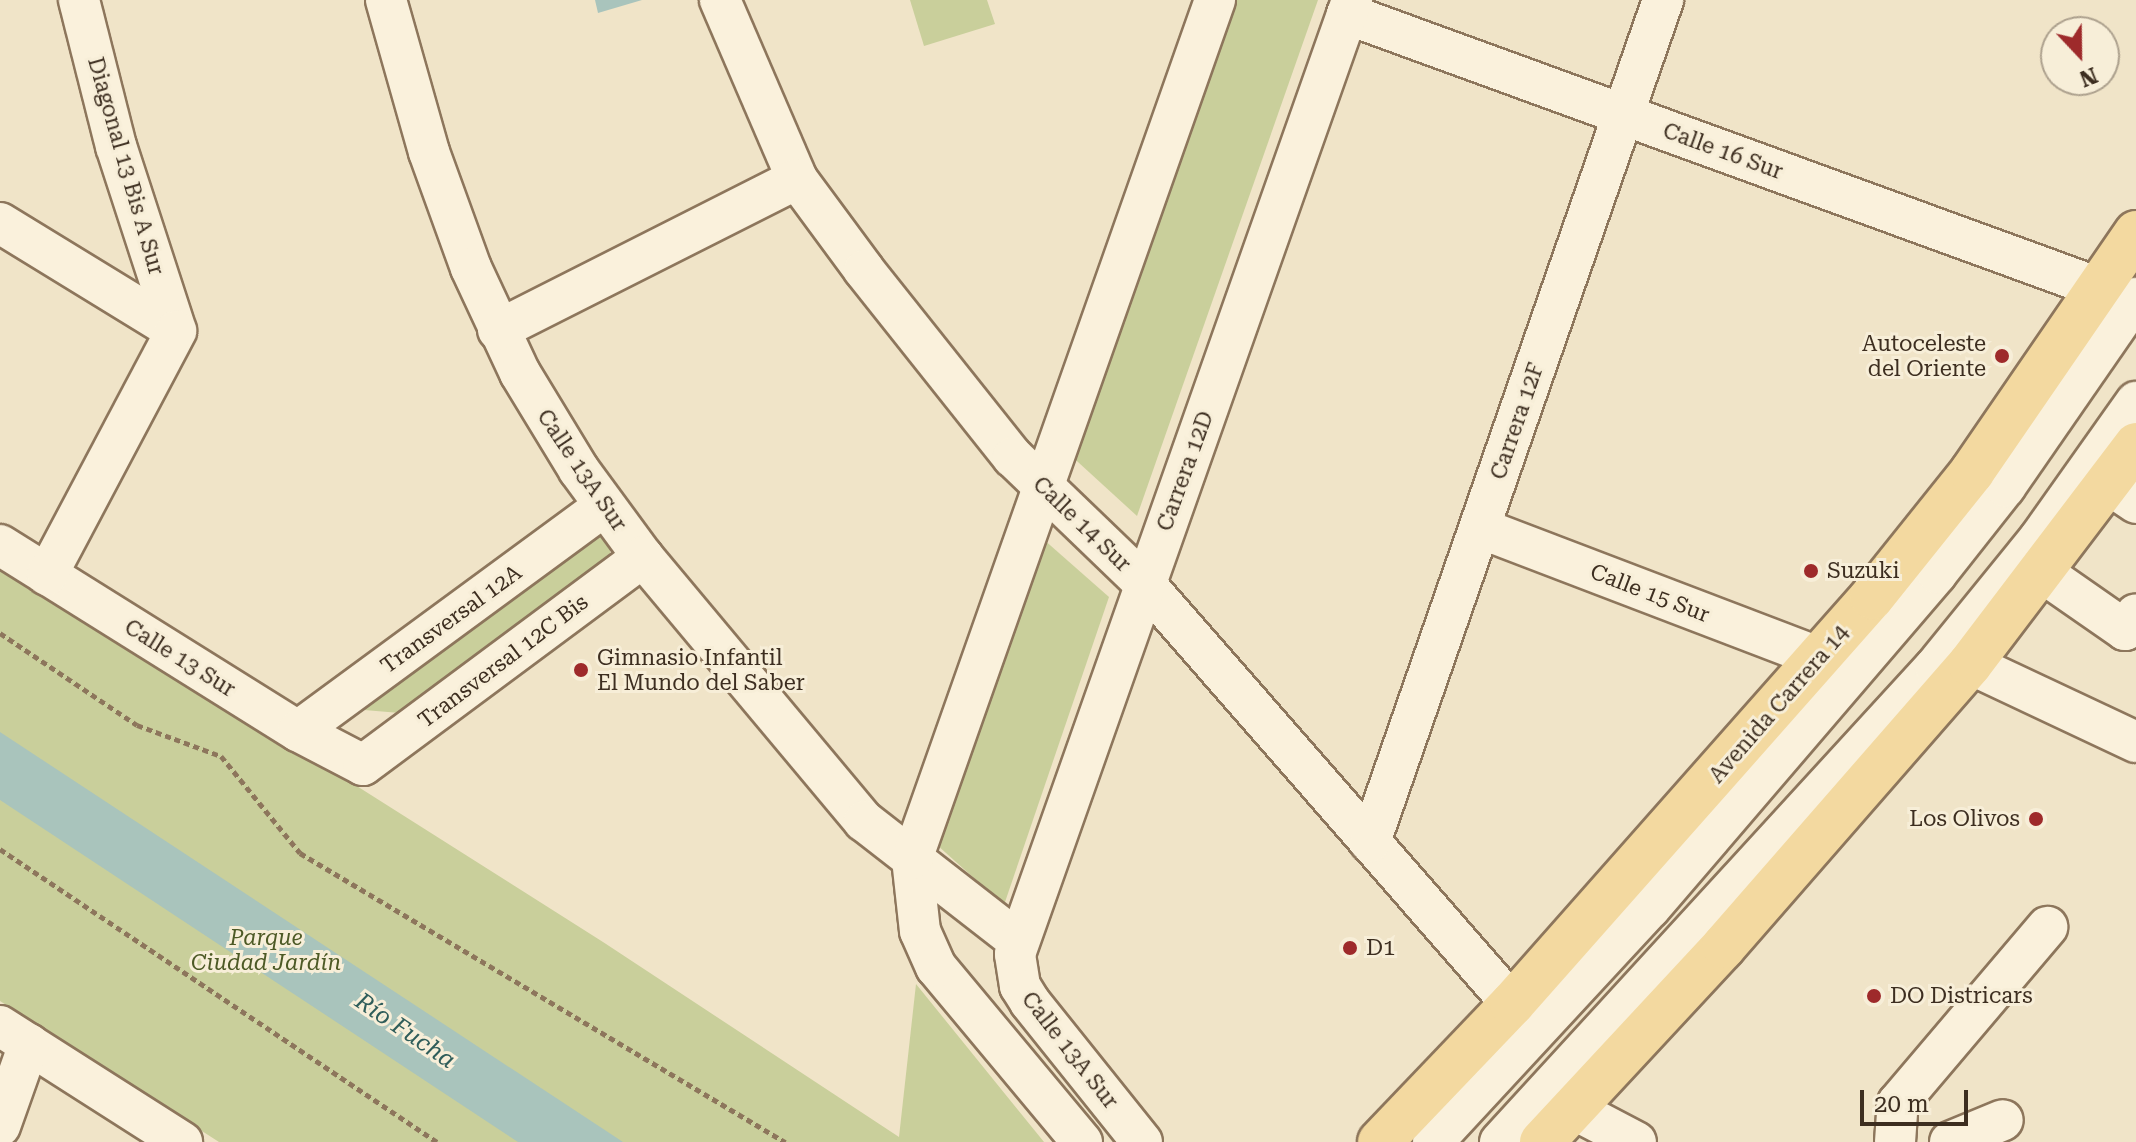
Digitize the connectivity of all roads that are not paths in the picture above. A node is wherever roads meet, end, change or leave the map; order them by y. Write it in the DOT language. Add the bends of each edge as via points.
graph roads {
  1 [pos="79,0"];
  2 [pos="386,0"];
  3 [pos="720,0"];
  4 [pos="1215,0"];
  5 [pos="1663,0"];
  6 [pos="1349,7"];
  7 [pos="1623,115"];
  8 [pos="797,179"];
  9 [pos="0,223"];
  10 [pos="2136,233"];
  11 [pos="2118,293"];
  12 [pos="498,330"];
  13 [pos="176,331"];
  14 [pos="2136,402"];
  15 [pos="2136,445"];
  16 [pos="1040,485"];
  17 [pos="2122,494"];
  18 [pos="604,506"];
  19 [pos="1480,528"];
  20 [pos="0,545"];
  21 [pos="643,557"];
  22 [pos="2043,573"];
  23 [pos="47,575"];
  24 [pos="1145,584"];
  25 [pos="2136,614"];
  26 [pos="1820,658"];
  27 [pos="1970,664"];
  28 [pos="298,731"];
  29 [pos="2136,742"];
  30 [pos="363,765"];
  31 [pos="1370,842"];
  32 [pos="912,859"];
  33 [pos="2047,927"];
  34 [pos="1018,941"];
  35 [pos="1512,1004"];
  36 [pos="14,1035"];
  37 [pos="1573,1109"];
  38 [pos="2003,1120"];
  39 [pos="0,1126"];
  40 [pos="182,1142"];
  41 [pos="1082,1142"];
  42 [pos="1142,1142"];
  43 [pos="1380,1142"];
  44 [pos="1433,1142"];
  45 [pos="1500,1142"];
  46 [pos="1542,1142"];
  47 [pos="1636,1142"];
  48 [pos="1895,1142"];
  49 [pos="1950,1142"];
  1 -- 13 [label="street, Diagonal 13 Bis A Sur" via="116,146"];
  2 -- 12 [label="street, Calle 13A Sur" via="429,152"];
  3 -- 8 [label="street, Calle 14 Sur"];
  4 -- 16 [label="street"];
  5 -- 7 [label="street, Carrera 12F"];
  6 -- 7 [label="street, Calle 16 Sur"];
  6 -- 24 [label="street, Carrera 12D"];
  7 -- 11 [label="street, Calle 16 Sur"];
  7 -- 19 [label="street, Carrera 12F"];
  8 -- 12 [label="street"];
  8 -- 16 [label="street, Calle 14 Sur" via="864,270"];
  9 -- 13 [label="street"];
  10 -- 11 [label="main road, Avenida Carrera 14"];
  11 -- 26 [label="main road, Avenida Carrera 14"];
  11 -- 44 [label="street" via="2005,487 1937,573 1650,908"];
  12 -- 18 [label="street, Calle 13A Sur" via="546,419"];
  13 -- 23 [label="street"];
  14 -- 45 [label="street" via="2039,539 1935,667"];
  15 -- 17 [label="main road"];
  16 -- 24 [label="street, Calle 14 Sur"];
  16 -- 32 [label="street"];
  17 -- 22 [label="main road"];
  18 -- 21 [label="street, Calle 13A Sur"];
  18 -- 28 [label="street, Transversal 12A"];
  19 -- 26 [label="street, Calle 15 Sur"];
  19 -- 31 [label="street, Carrera 12F"];
  20 -- 23 [label="street, Calle 13 Sur"];
  21 -- 30 [label="street, Transversal 12C Bis"];
  21 -- 32 [label="street, Calle 13A Sur" via="846,801"];
  22 -- 25 [label="street" via="2125,630"];
  22 -- 27 [label="main road"];
  23 -- 28 [label="street, Calle 13 Sur"];
  24 -- 31 [label="street, Calle 14 Sur"];
  24 -- 34 [label="street, Carrera 12D"];
  26 -- 35 [label="main road, Avenida Carrera 14"];
  27 -- 29 [label="street"];
  27 -- 37 [label="main road"];
  28 -- 30 [label="street, Calle 13 Sur"];
  31 -- 35 [label="street, Calle 14 Sur"];
  32 -- 34 [label="street, Calle 13A Sur"];
  32 -- 41 [label="street" via="920,931 936,967"];
  33 -- 48 [label="street" via="1898,1103"];
  34 -- 42 [label="street, Calle 13A Sur" via="1015,969 1020,986"];
  35 -- 43 [label="main road, Avenida Carrera 14"];
  36 -- 39 [label="street"];
  36 -- 40 [label="street"];
  37 -- 46 [label="main road"];
  37 -- 47 [label="street"];
  38 -- 49 [label="street"];
}
